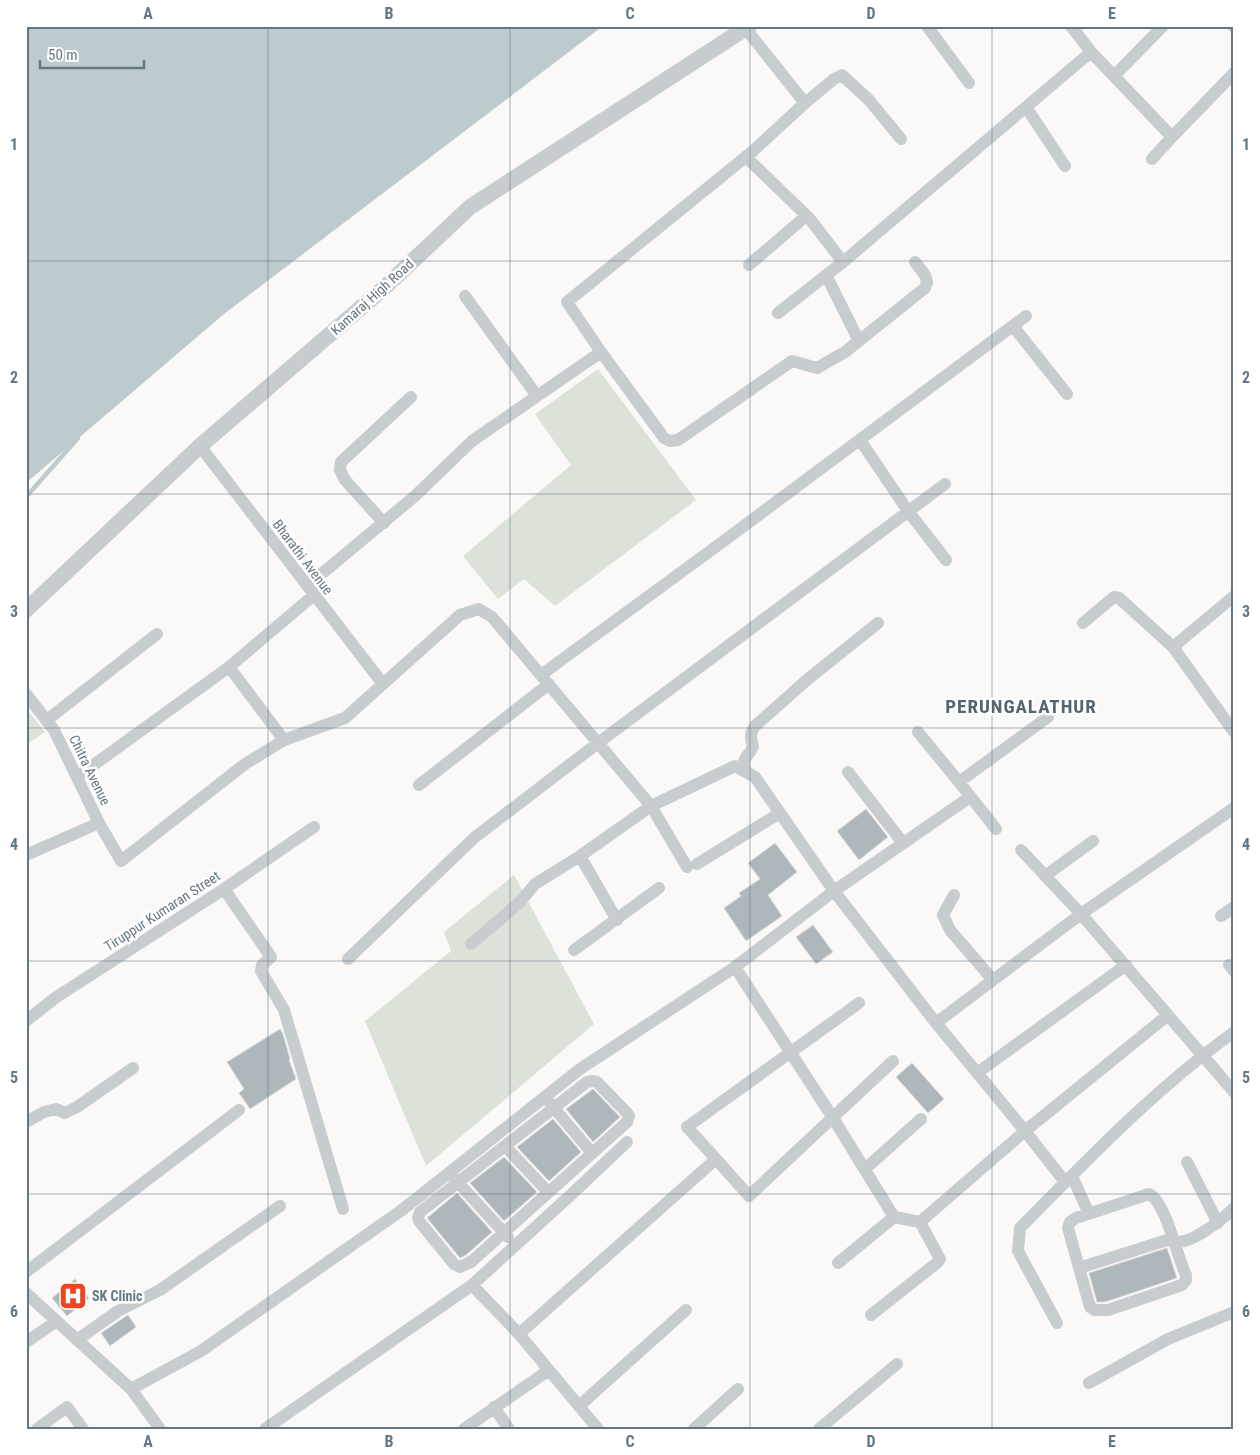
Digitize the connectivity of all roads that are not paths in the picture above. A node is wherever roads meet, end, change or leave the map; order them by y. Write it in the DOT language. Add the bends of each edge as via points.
graph roads {
  1 [pos="927,26"];
  2 [pos="1071,26"];
  3 [pos="1163,26"];
  4 [pos="748,28"];
  5 [pos="1091,52"];
  6 [pos="1234,73"];
  7 [pos="1114,76"];
  8 [pos="969,83"];
  9 [pos="805,103"];
  10 [pos="1026,107"];
  11 [pos="1172,137"];
  12 [pos="901,139"];
  13 [pos="746,157"];
  14 [pos="1152,159"];
  15 [pos="1065,166"];
  16 [pos="806,216"];
  17 [pos="842,262"];
  18 [pos="914,262"];
  19 [pos="750,265"];
  20 [pos="826,275"];
  21 [pos="465,296"];
  22 [pos="778,313"];
  23 [pos="1026,316"];
  24 [pos="1013,326"];
  25 [pos="859,341"];
  26 [pos="601,352"];
  27 [pos="1067,394"];
  28 [pos="537,396"];
  29 [pos="411,397"];
  30 [pos="860,440"];
  31 [pos="200,446"];
  32 [pos="944,484"];
  33 [pos="908,511"];
  34 [pos="384,523"];
  35 [pos="946,560"];
  36 [pos="310,591"];
  37 [pos="1234,596"];
  38 [pos="26,610"];
  39 [pos="878,623"];
  40 [pos="1083,623"];
  41 [pos="158,634"];
  42 [pos="1173,647"];
  43 [pos="230,667"];
  44 [pos="545,680"];
  45 [pos="383,684"];
  46 [pos="26,694"];
  47 [pos="1048,717"];
  48 [pos="47,720"];
  49 [pos="1231,723"];
  50 [pos="918,732"];
  51 [pos="284,740"];
  52 [pos="598,742"];
  53 [pos="746,772"];
  54 [pos="848,772"];
  55 [pos="77,777"];
  56 [pos="959,782"];
  57 [pos="419,785"];
  58 [pos="970,797"];
  59 [pos="651,806"];
  60 [pos="1234,808"];
  61 [pos="780,813"];
  62 [pos="99,823"];
  63 [pos="314,826"];
  64 [pos="996,829"];
  65 [pos="1093,841"];
  66 [pos="903,843"];
  67 [pos="1021,850"];
  68 [pos="26,855"];
  69 [pos="580,856"];
  70 [pos="1046,876"];
  71 [pos="659,888"];
  72 [pos="224,889"];
  73 [pos="834,891"];
  74 [pos="954,895"];
  75 [pos="1234,908"];
  76 [pos="1081,914"];
  77 [pos="1221,916"];
  78 [pos="617,920"];
  79 [pos="471,944"];
  80 [pos="574,950"];
  81 [pos="348,959"];
  82 [pos="1126,965"];
  83 [pos="736,967"];
  84 [pos="993,980"];
  85 [pos="859,1003"];
  86 [pos="1168,1015"];
  87 [pos="26,1021"];
  88 [pos="936,1023"];
  89 [pos="1234,1032"];
  90 [pos="791,1052"];
  91 [pos="1202,1055"];
  92 [pos="893,1061"];
  93 [pos="133,1068"];
  94 [pos="977,1073"];
  95 [pos="1234,1092"];
  96 [pos="545,1097"];
  97 [pos="553,1109"];
  98 [pos="239,1110"];
  99 [pos="833,1118"];
  100 [pos="921,1119"];
  101 [pos="26,1122"];
  102 [pos="1025,1131"];
  103 [pos="627,1142"];
  104 [pos="505,1146"];
  105 [pos="592,1153"];
  106 [pos="716,1159"];
  107 [pos="1187,1162"];
  108 [pos="865,1169"];
  109 [pos="449,1173"];
  110 [pos="1068,1179"];
  111 [pos="458,1182"];
  112 [pos="548,1192"];
  113 [pos="280,1206"];
  114 [pos="1234,1208"];
  115 [pos="343,1209"];
  116 [pos="1089,1214"];
  117 [pos="894,1217"];
  118 [pos="920,1222"];
  119 [pos="1218,1223"];
  120 [pos="503,1232"];
  121 [pos="1174,1241"];
  122 [pos="516,1244"];
  123 [pos="838,1263"];
  124 [pos="1079,1268"];
  125 [pos="26,1272"];
  126 [pos="472,1285"];
  127 [pos="26,1293"];
  128 [pos="686,1310"];
  129 [pos="1234,1312"];
  130 [pos="871,1315"];
  131 [pos="57,1321"];
  132 [pos="1057,1323"];
  133 [pos="519,1334"];
  134 [pos="77,1340"];
  135 [pos="26,1342"];
  136 [pos="897,1364"];
  137 [pos="549,1370"];
  138 [pos="1089,1383"];
  139 [pos="131,1389"];
  140 [pos="738,1389"];
  141 [pos="578,1406"];
  142 [pos="494,1407"];
  143 [pos="37,1429"];
  144 [pos="83,1429"];
  145 [pos="160,1429"];
  146 [pos="265,1429"];
  147 [pos="464,1429"];
  148 [pos="509,1429"];
  149 [pos="598,1429"];
  150 [pos="694,1429"];
  151 [pos="819,1429"];
  1 -- 8 [label="street"];
  2 -- 5 [label="street"];
  3 -- 7 [label="street"];
  4 -- 9 [label="street"];
  4 -- 31 [label="street, Kamaraj High Road" via="470,208 385,287"];
  5 -- 7 [label="street"];
  5 -- 10 [label="street"];
  6 -- 11 [label="street"];
  7 -- 11 [label="street"];
  9 -- 12 [label="street" via="842,75 869,100"];
  9 -- 13 [label="street"];
  10 -- 15 [label="street"];
  10 -- 17 [label="street"];
  11 -- 14 [label="street"];
  13 -- 16 [label="street"];
  13 -- 26 [label="street" via="567,302"];
  16 -- 17 [label="street"];
  16 -- 19 [label="street"];
  17 -- 20 [label="street"];
  18 -- 25 [label="street" via="925,275 925,288"];
  20 -- 22 [label="street"];
  20 -- 25 [label="street"];
  21 -- 28 [label="street"];
  23 -- 24 [label="street"];
  24 -- 27 [label="street"];
  24 -- 30 [label="street"];
  25 -- 26 [label="street" via="817,368 792,361 678,440 670,441 660,433"];
  26 -- 28 [label="street"];
  28 -- 34 [label="street" via="472,441"];
  29 -- 34 [label="street" via="341,462 340,470 345,480"];
  30 -- 33 [label="street"];
  30 -- 44 [label="street"];
  31 -- 36 [label="street, Bharathi Avenue"];
  31 -- 38 [label="street, Kamaraj High Road"];
  32 -- 33 [label="street"];
  33 -- 35 [label="street"];
  33 -- 52 [label="street"];
  34 -- 36 [label="street"];
  36 -- 43 [label="street"];
  36 -- 45 [label="street, Bharathi Avenue"];
  37 -- 42 [label="street"];
  39 -- 53 [label="street" via="808,678 755,726 750,739 752,751 744,757"];
  40 -- 42 [label="street" via="1108,600 1119,598"];
  41 -- 48 [label="street"];
  42 -- 49 [label="street"];
  43 -- 51 [label="street"];
  43 -- 55 [label="street"];
  44 -- 45 [label="street" via="492,618 479,609 460,615"];
  44 -- 52 [label="street"];
  44 -- 57 [label="street"];
  45 -- 51 [label="street" via="345,718"];
  46 -- 48 [label="street, Chitra Avenue"];
  47 -- 56 [label="street"];
  48 -- 55 [label="street, Chitra Avenue"];
  50 -- 56 [label="street"];
  51 -- 62 [label="street, Chitra Avenue" via="245,764 121,861"];
  52 -- 59 [label="street"];
  52 -- 81 [label="street" via="474,838"];
  53 -- 59 [label="street" via="735,766"];
  53 -- 61 [label="street" via="755,776"];
  54 -- 66 [label="street"];
  55 -- 62 [label="street, Chitra Avenue"];
  56 -- 58 [label="street"];
  58 -- 64 [label="street"];
  58 -- 66 [label="street"];
  59 -- 61 [label="street" via="692,866"];
  59 -- 69 [label="street"];
  60 -- 76 [label="street"];
  61 -- 73 [label="street"];
  62 -- 68 [label="street"];
  63 -- 72 [label="street, Tiruppur Kumaran Street"];
  65 -- 70 [label="street"];
  66 -- 73 [label="street"];
  67 -- 70 [label="street"];
  69 -- 78 [label="street"];
  69 -- 79 [label="street" via="535,884 520,902"];
  70 -- 76 [label="street"];
  71 -- 78 [label="street"];
  72 -- 87 [label="street, Tiruppur Kumaran Street" via="54,998"];
  72 -- 115 [label="street" via="271,958 262,965 261,972 284,1010"];
  73 -- 83 [label="street"];
  73 -- 88 [label="street"];
  74 -- 84 [label="street" via="943,915 950,930"];
  75 -- 77 [label="street"];
  76 -- 82 [label="street"];
  76 -- 84 [label="street"];
  78 -- 80 [label="street"];
  82 -- 86 [label="street"];
  82 -- 94 [label="street"];
  83 -- 90 [label="street"];
  83 -- 96 [label="street" via="580,1069"];
  84 -- 88 [label="street"];
  85 -- 90 [label="street"];
  86 -- 91 [label="street"];
  86 -- 102 [label="street"];
  88 -- 94 [label="street"];
  89 -- 91 [label="street"];
  90 -- 99 [label="street"];
  90 -- 106 [label="street" via="687,1127"];
  91 -- 95 [label="street"];
  91 -- 110 [label="street" via="1152,1097"];
  92 -- 99 [label="street"];
  93 -- 101 [label="street" via="77,1107 65,1113 56,1109 44,1112"];
  94 -- 102 [label="street"];
  96 -- 97 [label="street"];
  96 -- 109 [label="street"];
  97 -- 104 [label="street"];
  97 -- 105 [label="street"];
  97 -- 105 [label="street" via="587,1082 593,1081 627,1113 627,1122"];
  98 -- 125 [label="street"];
  99 -- 106 [label="street" via="749,1196"];
  99 -- 108 [label="street"];
  100 -- 108 [label="street"];
  102 -- 110 [label="street"];
  102 -- 118 [label="street"];
  103 -- 122 [label="street"];
  104 -- 111 [label="street"];
  104 -- 112 [label="street"];
  105 -- 112 [label="street"];
  106 -- 133 [label="street"];
  107 -- 119 [label="street"];
  108 -- 117 [label="street"];
  109 -- 111 [label="street"];
  109 -- 139 [label="street" via="402,1210 201,1351"];
  110 -- 116 [label="street"];
  110 -- 132 [label="street" via="1020,1228 1018,1251"];
  111 -- 120 [label="street"];
  111 -- 120 [label="street" via="422,1210 418,1218 454,1264 460,1268 467,1265"];
  112 -- 120 [label="street"];
  113 -- 134 [label="street" via="160,1290 118,1311"];
  114 -- 119 [label="street"];
  116 -- 121 [label="street" via="1149,1194 1159,1204"];
  116 -- 124 [label="street" via="1070,1222 1068,1228"];
  117 -- 118 [label="street"];
  117 -- 123 [label="street"];
  118 -- 130 [label="street" via="940,1259"];
  119 -- 121 [label="street" via="1186,1240"];
  120 -- 122 [label="street"];
  121 -- 124 [label="street" via="1167,1240"];
  121 -- 124 [label="street" via="1186,1275 1182,1285 1108,1310 1090,1307"];
  122 -- 126 [label="street"];
  126 -- 133 [label="street"];
  126 -- 146 [label="street"];
  127 -- 131 [label="street"];
  128 -- 141 [label="street"];
  129 -- 138 [label="street" via="1168,1339"];
  131 -- 134 [label="street"];
  131 -- 135 [label="street"];
  133 -- 137 [label="street"];
  134 -- 139 [label="street"];
  136 -- 151 [label="street"];
  137 -- 141 [label="street"];
  137 -- 142 [label="street"];
  139 -- 145 [label="street"];
  140 -- 150 [label="street"];
  141 -- 149 [label="street"];
  142 -- 147 [label="street"];
  142 -- 148 [label="street"];
  143 -- 144 [label="street" via="67,1407"];
}
